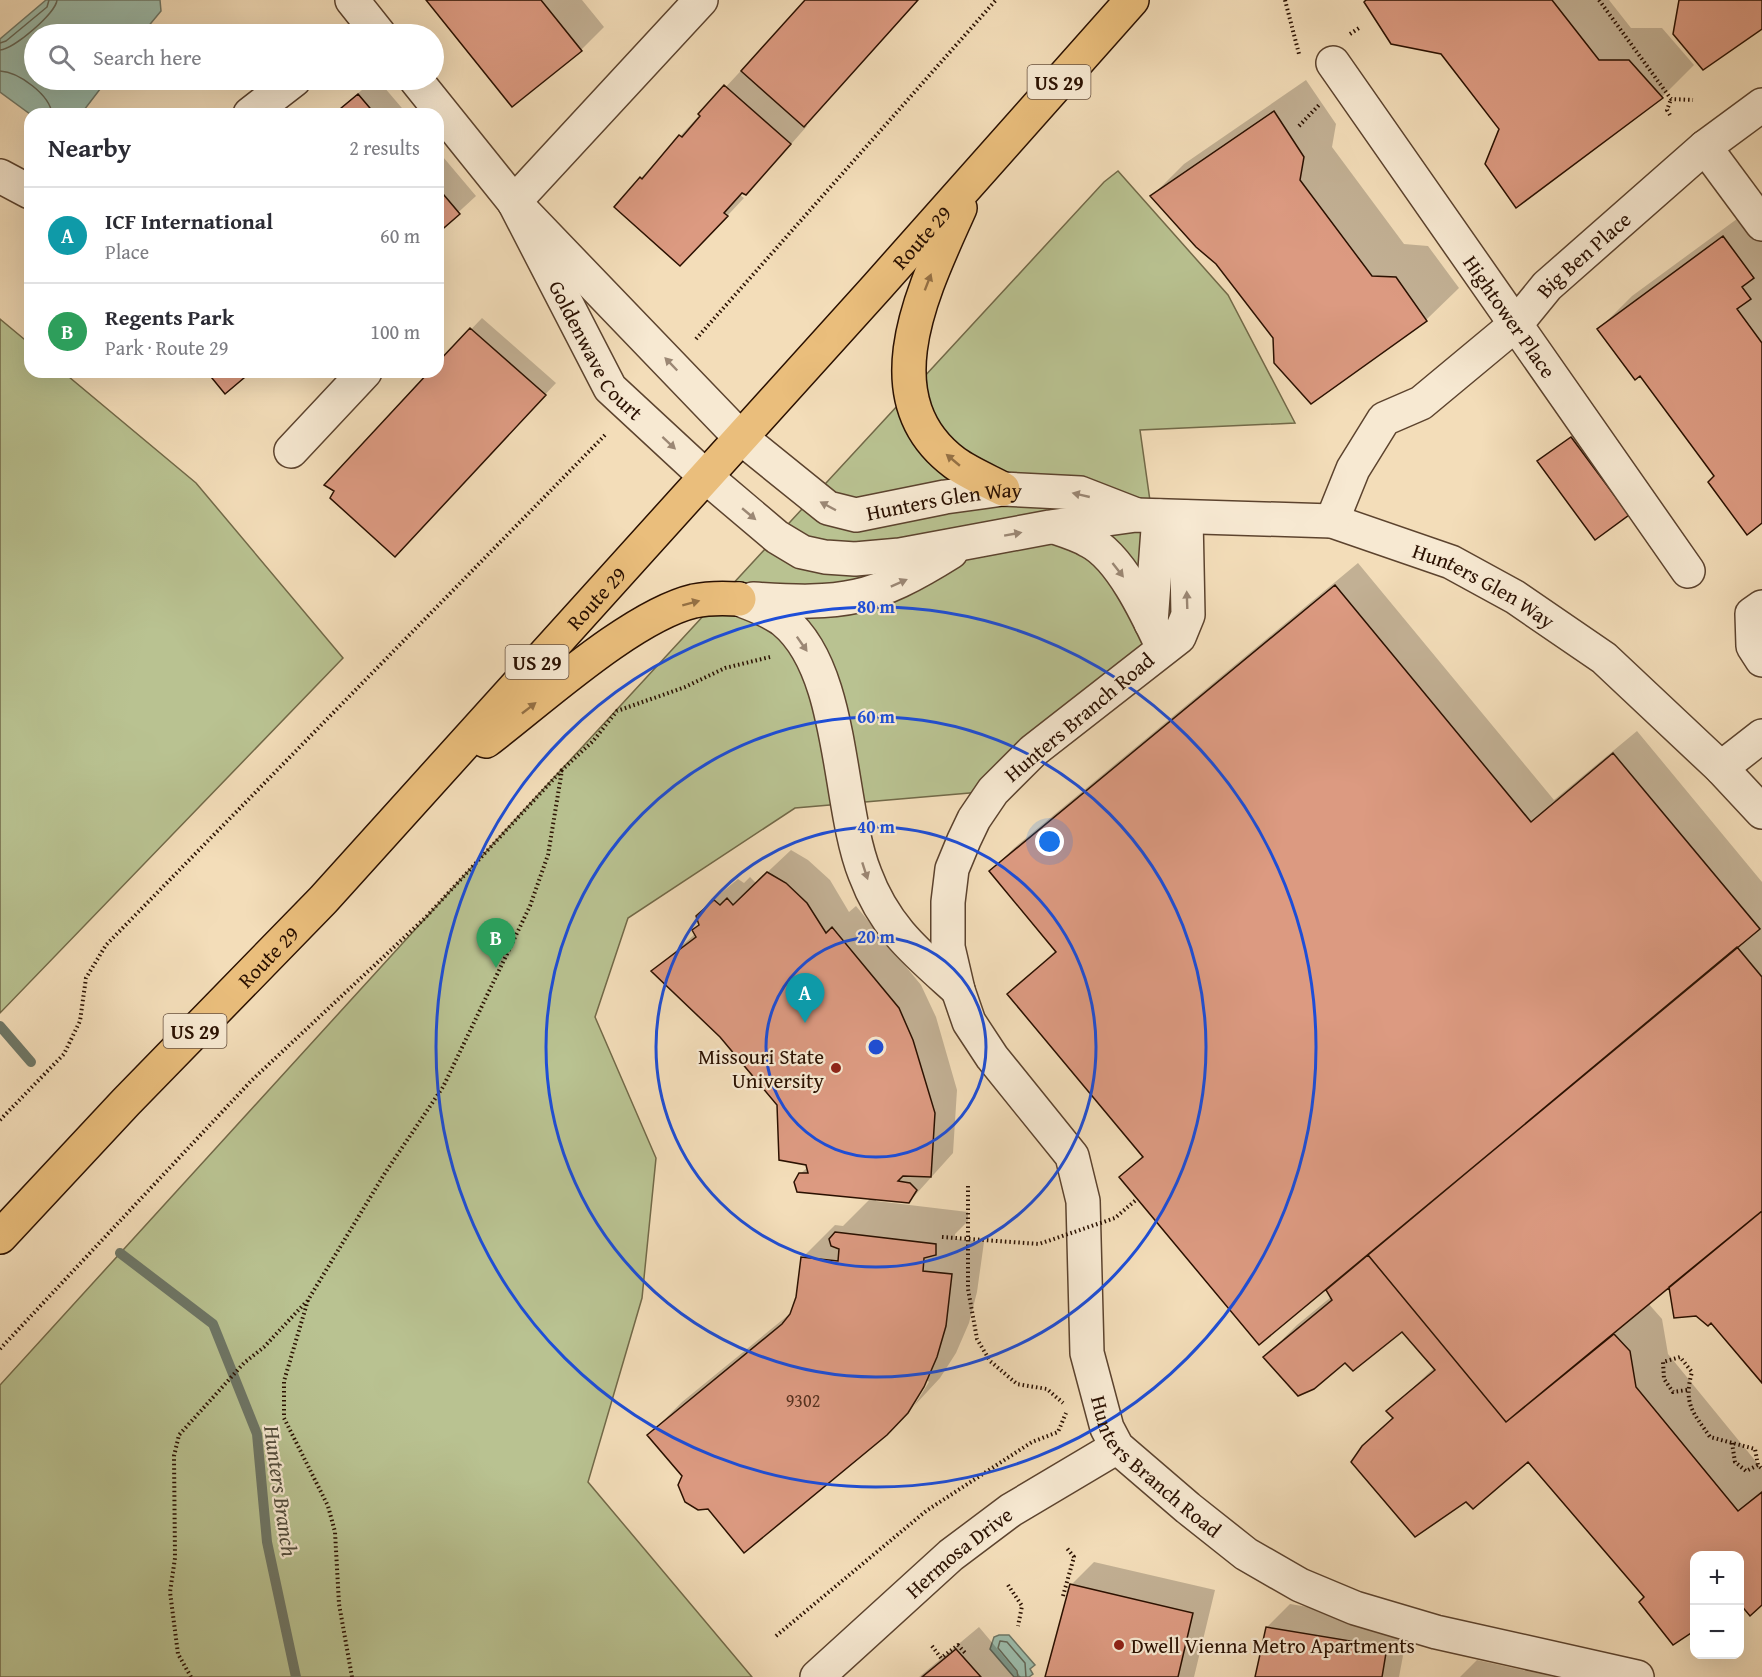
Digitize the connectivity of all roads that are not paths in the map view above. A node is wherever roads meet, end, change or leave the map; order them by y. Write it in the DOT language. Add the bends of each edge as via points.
graph roads {
  1 [pos="701,0"];
  2 [pos="1132,0"];
  3 [pos="1317,64"];
  4 [pos="281,90"];
  5 [pos="424,90"];
  6 [pos="1762,105"];
  7 [pos="258,108"];
  8 [pos="438,108"];
  9 [pos="444,115"];
  10 [pos="1705,147"];
  11 [pos="0,176"];
  12 [pos="974,178"];
  13 [pos="24,189"];
  14 [pos="514,202"];
  15 [pos="1762,224"];
  16 [pos="1516,324"];
  17 [pos="359,378"];
  18 [pos="740,437"];
  19 [pos="291,451"];
  20 [pos="705,476"];
  21 [pos="1004,489"];
  22 [pos="1160,516"];
  23 [pos="1332,521"];
  24 [pos="1054,527"];
  25 [pos="967,542"];
  26 [pos="1688,571"];
  27 [pos="739,598"];
  28 [pos="1757,610"];
  29 [pos="1157,636"];
  30 [pos="1762,660"];
  31 [pos="1762,736"];
  32 [pos="1721,768"];
  33 [pos="416,796"];
  34 [pos="1762,812"];
  35 [pos="958,990"];
  36 [pos="0,1237"];
  37 [pos="1117,1447"];
  38 [pos="817,1677"];
  39 [pos="1637,1677"];
  1 -- 14 [label="street"];
  2 -- 12 [label="main road, Route 29 / US 29"];
  3 -- 16 [label="street, Hightower Place"];
  4 -- 7 [label="street"];
  5 -- 8 [label="street, Goldenwave Court"];
  6 -- 10 [label="street, Big Ben Place"];
  9 -- 14 [label="street, Goldenwave Court"];
  10 -- 15 [label="street"];
  10 -- 16 [label="street, Big Ben Place" via="1547,286"];
  11 -- 13 [label="street"];
  12 -- 18 [label="main road, Route 29 / US 29"];
  21 -- 12 [label="main road, one-way" via="955,463 933,441 917,415 909,382 909,346 926,285"];
  18 -- 14 [label="street, Goldenwave Court, one-way"];
  14 -- 20 [label="street, Goldenwave Court, one-way" via="610,388"];
  16 -- 23 [label="street, Big Ben Place" via="1421,403 1384,419 1353,468"];
  16 -- 26 [label="street, Hightower Place"];
  17 -- 19 [label="street"];
  18 -- 20 [label="main road, Route 29 / US 29"];
  21 -- 18 [label="street, Hunters Glen Way, one-way" via="856,515 828,508"];
  20 -- 25 [label="street, Hunters Glen Way, one-way" via="777,537 802,552 855,559"];
  20 -- 33 [label="main road, Route 29 / US 29"];
  22 -- 21 [label="street, Hunters Glen Way, one-way" via="1080,493"];
  22 -- 23 [label="street, Hunters Glen Way"];
  22 -- 24 [label="street, Hunters Glen Way"];
  22 -- 29 [label="street, Hunters Branch Road" via="1188,615 1179,637"];
  23 -- 32 [label="street, Hunters Glen Way" via="1451,562 1515,597 1604,658"];
  25 -- 24 [label="street, Hunters Glen Way, one-way"];
  24 -- 29 [label="street, Hunters Branch Road, one-way" via="1091,542 1109,558"];
  27 -- 25 [label="street, Hunters Glen Way, one-way" via="839,601 870,594 909,579"];
  33 -- 27 [label="main road, one-way" via="607,647 657,615 693,601"];
  27 -- 35 [label="street, Hunters Branch Road, one-way" via="784,621 803,643 826,697 864,873 898,935"];
  28 -- 30 [label="street" via="1753,646"];
  29 -- 35 [label="street, Hunters Branch Road" via="993,791 974,819 952,869 948,902 948,947"];
  31 -- 32 [label="street"];
  32 -- 34 [label="street, Hunters Glen Way"];
  33 -- 36 [label="main road, Route 29 / US 29" via="323,900"];
  35 -- 37 [label="street, Hunters Branch Road" via="969,1022 992,1057 1072,1156 1083,1201 1087,1353 1097,1397"];
  37 -- 38 [label="street, Hermosa Drive" via="1011,1510 951,1556"];
  37 -- 39 [label="street, Hunters Branch Road" via="1246,1554 1300,1585 1355,1608 1436,1632"];
}
